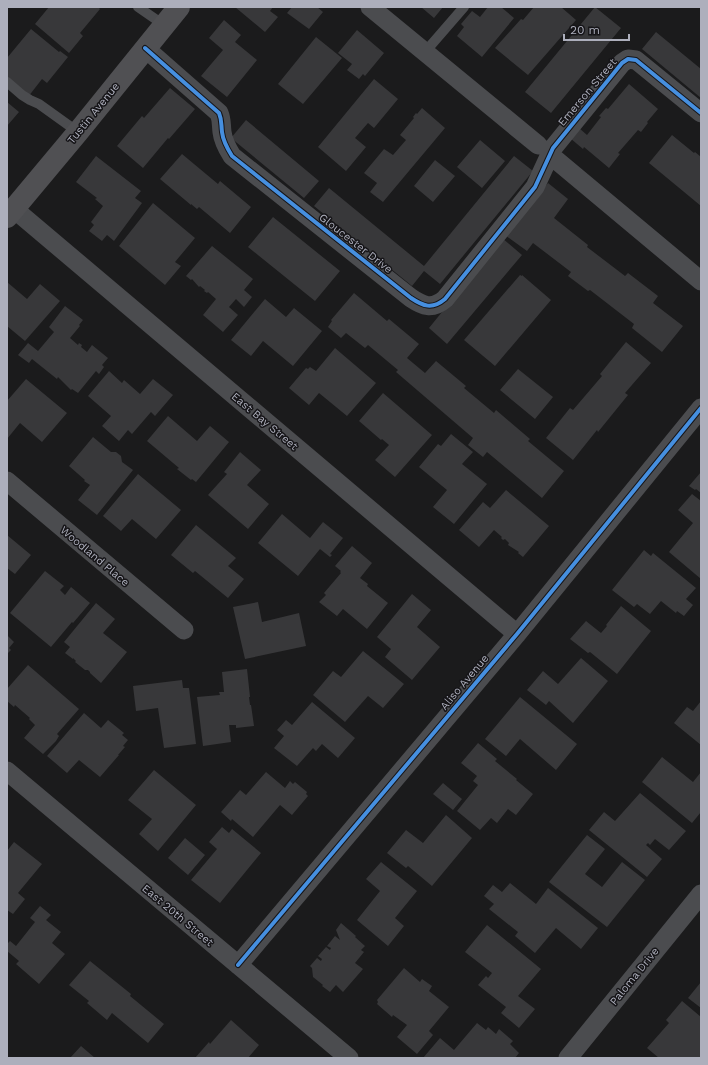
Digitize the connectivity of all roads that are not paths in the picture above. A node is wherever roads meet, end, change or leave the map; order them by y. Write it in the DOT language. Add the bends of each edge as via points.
graph roads {
  1 [pos="138,7"];
  2 [pos="179,7"];
  3 [pos="370,7"];
  4 [pos="464,7"];
  5 [pos="164,26"];
  6 [pos="145,48"];
  7 [pos="425,52"];
  8 [pos="7,82"];
  9 [pos="701,113"];
  10 [pos="78,132"];
  11 [pos="544,150"];
  12 [pos="9,209"];
  13 [pos="701,281"];
  14 [pos="701,408"];
  15 [pos="7,481"];
  16 [pos="184,630"];
  17 [pos="517,634"];
  18 [pos="7,771"];
  19 [pos="701,894"];
  20 [pos="238,965"];
  21 [pos="349,1058"];
  22 [pos="568,1058"];
  1 -- 5 [label="lane"];
  2 -- 5 [label="street, Tustin Avenue"];
  3 -- 7 [label="street"];
  4 -- 7 [label="lane"];
  5 -- 6 [label="street, Tustin Avenue"];
  6 -- 10 [label="street, Tustin Avenue"];
  6 -- 11 [label="street, Gloucester Drive" via="219,113 226,145 232,156 421,304 432,306 445,299 535,187"];
  7 -- 11 [label="street"];
  8 -- 10 [label="lane"];
  9 -- 11 [label="street, Emerson Street" via="636,60 628,59 622,62 552,148"];
  10 -- 12 [label="street, Tustin Avenue"];
  11 -- 13 [label="street"];
  12 -- 17 [label="street, East Bay Street"];
  14 -- 17 [label="street, Aliso Avenue"];
  15 -- 16 [label="street, Woodland Place"];
  17 -- 20 [label="street, Aliso Avenue"];
  18 -- 20 [label="street, East 20th Street"];
  19 -- 22 [label="street, Paloma Drive"];
  20 -- 21 [label="street, East 20th Street"];
}
